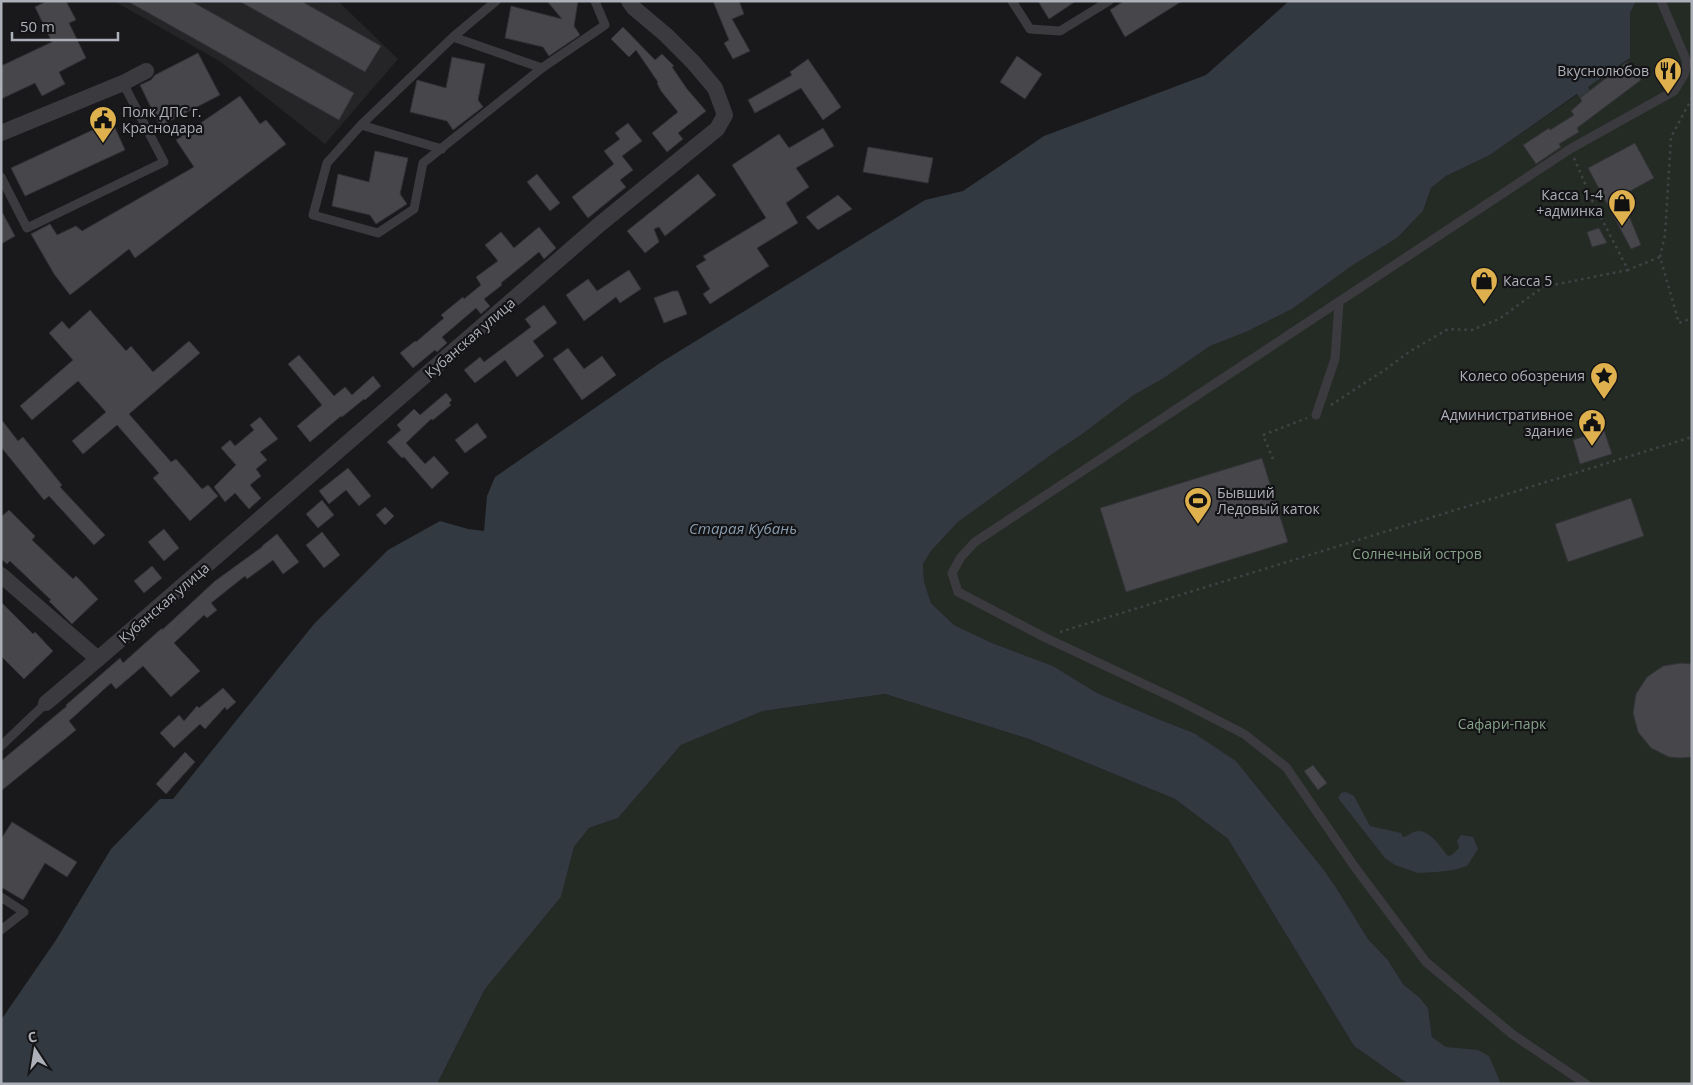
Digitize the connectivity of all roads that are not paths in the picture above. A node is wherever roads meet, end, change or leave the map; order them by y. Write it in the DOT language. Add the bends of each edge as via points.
graph roads {
  1 [pos="496,1"];
  2 [pos="595,1"];
  3 [pos="629,1"];
  4 [pos="1012,1"];
  5 [pos="1109,1"];
  6 [pos="1661,1"];
  7 [pos="453,37"];
  8 [pos="1690,63"];
  9 [pos="542,68"];
  10 [pos="146,71"];
  11 [pos="123,83"];
  12 [pos="361,125"];
  13 [pos="1,133"];
  14 [pos="442,149"];
  15 [pos="1,177"];
  16 [pos="1339,303"];
  17 [pos="1316,415"];
  18 [pos="1,575"];
  19 [pos="98,659"];
  20 [pos="46,703"];
  21 [pos="1,746"];
  22 [pos="1,897"];
  23 [pos="1,930"];
  24 [pos="1586,1084"];
  1 -- 7 [label="lane"];
  2 -- 9 [label="lane" via="606,25"];
  3 -- 19 [label="street, Кубанская улица" via="693,62 715,88 725,115 717,129 600,224"];
  4 -- 5 [label="lane" via="1030,29 1060,31"];
  6 -- 8 [label="lane"];
  7 -- 9 [label="lane"];
  7 -- 12 [label="lane"];
  8 -- 16 [label="lane" via="1674,90 1570,149"];
  9 -- 14 [label="lane"];
  10 -- 11 [label="street"];
  11 -- 13 [label="street"];
  11 -- 15 [label="lane" via="164,162 28,228"];
  12 -- 14 [label="lane"];
  12 -- 14 [label="lane" via="326,163 314,215 378,233 414,209 423,163"];
  16 -- 17 [label="lane" via="1334,359"];
  16 -- 24 [label="lane" via="975,542 952,573 958,592 1244,734 1286,767 1426,962 1512,1034"];
  18 -- 19 [label="street"];
  19 -- 20 [label="street, Кубанская улица"];
  20 -- 21 [label="lane"];
  22 -- 23 [label="lane" via="24,912"];
}
